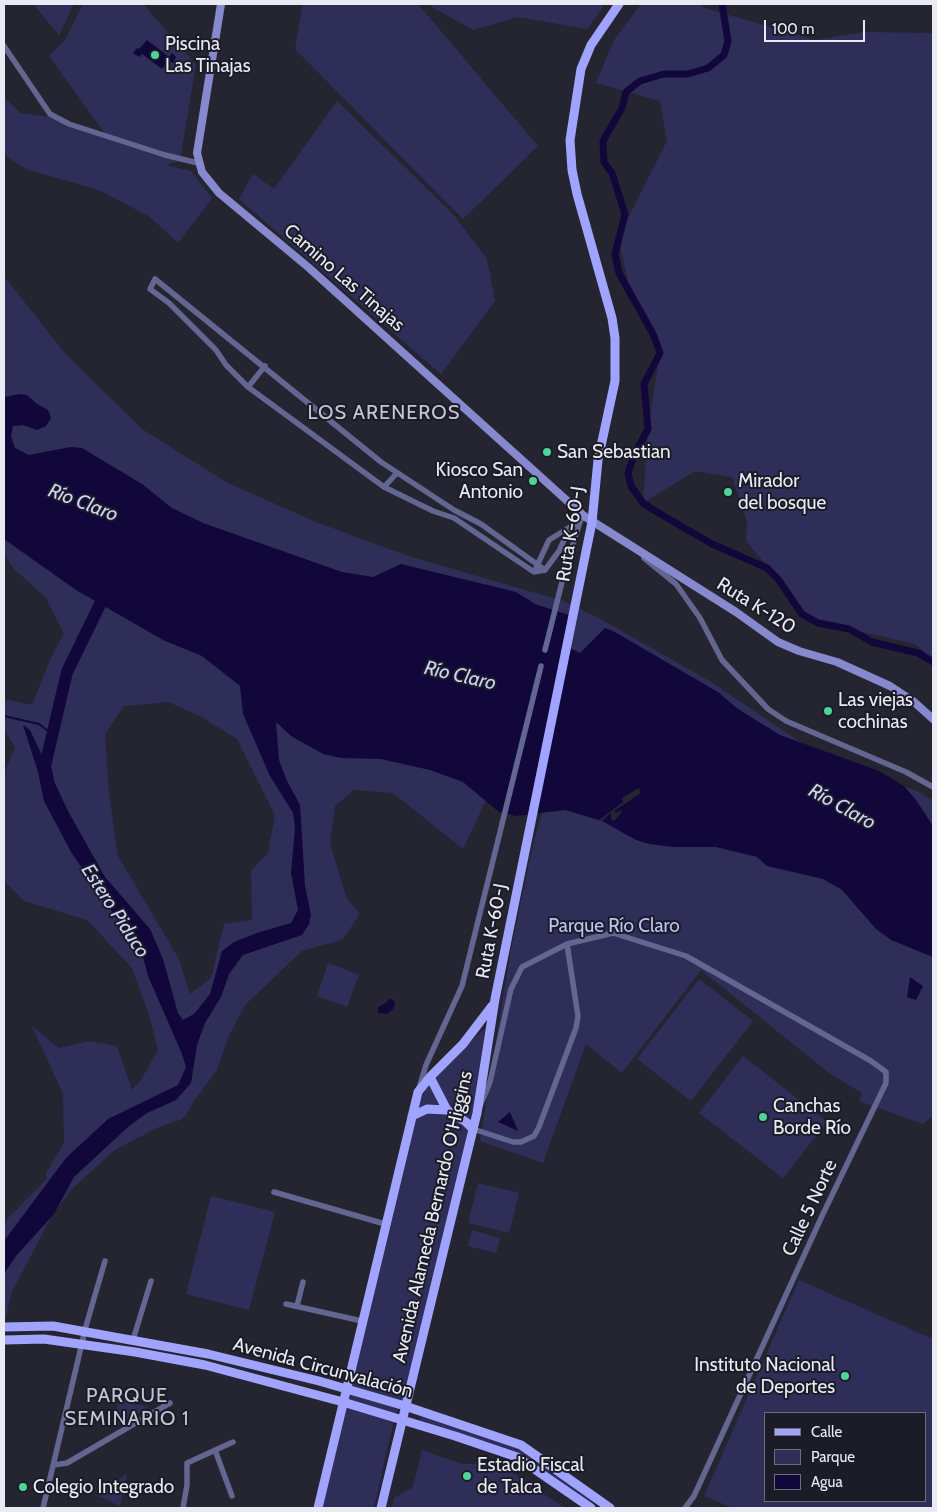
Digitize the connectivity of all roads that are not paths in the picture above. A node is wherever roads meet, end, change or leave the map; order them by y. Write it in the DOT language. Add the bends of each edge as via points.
graph roads {
  1 [pos="221,4"];
  2 [pos="619,4"];
  3 [pos="4,46"];
  4 [pos="198,163"];
  5 [pos="265,366"];
  6 [pos="248,387"];
  7 [pos="397,473"];
  8 [pos="384,487"];
  9 [pos="582,518"];
  10 [pos="592,522"];
  11 [pos="570,527"];
  12 [pos="635,550"];
  13 [pos="538,565"];
  14 [pos="545,570"];
  15 [pos="534,572"];
  16 [pos="545,650"];
  17 [pos="541,666"];
  18 [pos="933,719"];
  19 [pos="933,787"];
  20 [pos="567,944"];
  21 [pos="496,995"];
  22 [pos="426,1064"];
  23 [pos="430,1077"];
  24 [pos="418,1092"];
  25 [pos="447,1110"];
  26 [pos="477,1113"];
  27 [pos="412,1116"];
  28 [pos="473,1129"];
  29 [pos="274,1192"];
  30 [pos="385,1224"];
  31 [pos="105,1261"];
  32 [pos="151,1281"];
  33 [pos="303,1282"];
  34 [pos="286,1304"];
  35 [pos="297,1306"];
  36 [pos="362,1321"];
  37 [pos="4,1327"];
  38 [pos="85,1332"];
  39 [pos="4,1340"];
  40 [pos="133,1340"];
  41 [pos="82,1344"];
  42 [pos="346,1390"];
  43 [pos="343,1402"];
  44 [pos="170,1403"];
  45 [pos="406,1406"];
  46 [pos="402,1420"];
  47 [pos="233,1442"];
  48 [pos="215,1450"];
  49 [pos="54,1465"];
  50 [pos="232,1496"];
  51 [pos="43,1508"];
  52 [pos="183,1508"];
  53 [pos="318,1508"];
  54 [pos="381,1508"];
  55 [pos="591,1508"];
  56 [pos="610,1508"];
  57 [pos="685,1508"];
  1 -- 4 [label="street"];
  2 -- 10 [label="main road, Ruta K-60-J" via="591,45 581,69 570,140 577,194 615,338 615,381 598,460"];
  3 -- 4 [label="street" via="50,114 69,124"];
  4 -- 9 [label="street, Camino Las Tinajas" via="219,193 308,267"];
  5 -- 6 [label="street"];
  5 -- 6 [label="street" via="155,279 150,289 169,303"];
  5 -- 7 [label="street"];
  6 -- 8 [label="street"];
  7 -- 8 [label="street"];
  7 -- 13 [label="street" via="481,524"];
  8 -- 15 [label="street" via="432,511 454,518"];
  9 -- 10 [label="street, Camino Las Tinajas"];
  9 -- 11 [label="street"];
  9 -- 16 [label="street"];
  10 -- 12 [label="street, Ruta K-120"];
  10 -- 21 [label="main road, Ruta K-60-J"];
  11 -- 13 [label="street" via="549,540"];
  11 -- 14 [label="street" via="559,551"];
  12 -- 18 [label="street, Ruta K-120" via="736,612 778,642 837,662 890,686"];
  12 -- 19 [label="street" via="676,584 700,618 722,660 768,709 786,721 906,772"];
  13 -- 14 [label="street"];
  13 -- 15 [label="street"];
  14 -- 15 [label="street"];
  17 -- 22 [label="street" via="462,986"];
  20 -- 26 [label="street" via="530,961 517,974 487,1093"];
  20 -- 28 [label="street" via="578,1016 539,1127 534,1136 521,1142"];
  20 -- 57 [label="street, Calle 5 Norte" via="613,933 686,956 871,1061 886,1072 888,1078 694,1496"];
  21 -- 23 [label="main road, Avenida Alameda Bernardo O'Higgins" via="481,1023"];
  21 -- 26 [label="main road, Avenida Alameda Bernardo O'Higgins"];
  22 -- 23 [label="street"];
  22 -- 24 [label="street"];
  23 -- 24 [label="main road, Avenida Alameda Bernardo O'Higgins"];
  23 -- 25 [label="main road"];
  24 -- 27 [label="main road, Avenida Alameda Bernardo O'Higgins"];
  25 -- 27 [label="main road" via="426,1110"];
  25 -- 28 [label="main road"];
  26 -- 28 [label="main road, Avenida Alameda Bernardo O'Higgins"];
  27 -- 30 [label="main road, Avenida Alameda Bernardo O'Higgins"];
  28 -- 45 [label="main road, Avenida Alameda Bernardo O'Higgins"];
  29 -- 30 [label="street"];
  30 -- 36 [label="main road, Avenida Alameda Bernardo O'Higgins"];
  31 -- 38 [label="street"];
  32 -- 40 [label="street"];
  33 -- 35 [label="street"];
  34 -- 35 [label="street"];
  35 -- 36 [label="street"];
  36 -- 42 [label="main road, Avenida Alameda Bernardo O'Higgins"];
  37 -- 38 [label="main road, Avenida Circunvalación" via="34,1325"];
  38 -- 40 [label="main road, Avenida Circunvalación"];
  38 -- 41 [label="street"];
  39 -- 41 [label="main road, Avenida Circunvalación"];
  40 -- 42 [label="main road, Avenida Circunvalación" via="208,1354"];
  41 -- 43 [label="main road, Avenida Circunvalación" via="206,1365"];
  41 -- 49 [label="street"];
  42 -- 43 [label="main road, Avenida Alameda Bernardo O'Higgins"];
  42 -- 45 [label="main road, Avenida Circunvalación"];
  43 -- 46 [label="main road, Avenida Circunvalación"];
  43 -- 53 [label="main road, Avenida Alameda Bernardo O'Higgins"];
  44 -- 49 [label="street" via="67,1464"];
  45 -- 46 [label="main road, Avenida Alameda Bernardo O'Higgins"];
  45 -- 56 [label="main road, Avenida Circunvalación" via="521,1445"];
  46 -- 54 [label="main road, Avenida Alameda Bernardo O'Higgins"];
  46 -- 55 [label="main road, Avenida Circunvalación" via="517,1457"];
  47 -- 48 [label="street"];
  48 -- 50 [label="street"];
  48 -- 52 [label="street" via="187,1463"];
  49 -- 51 [label="street"];
}
